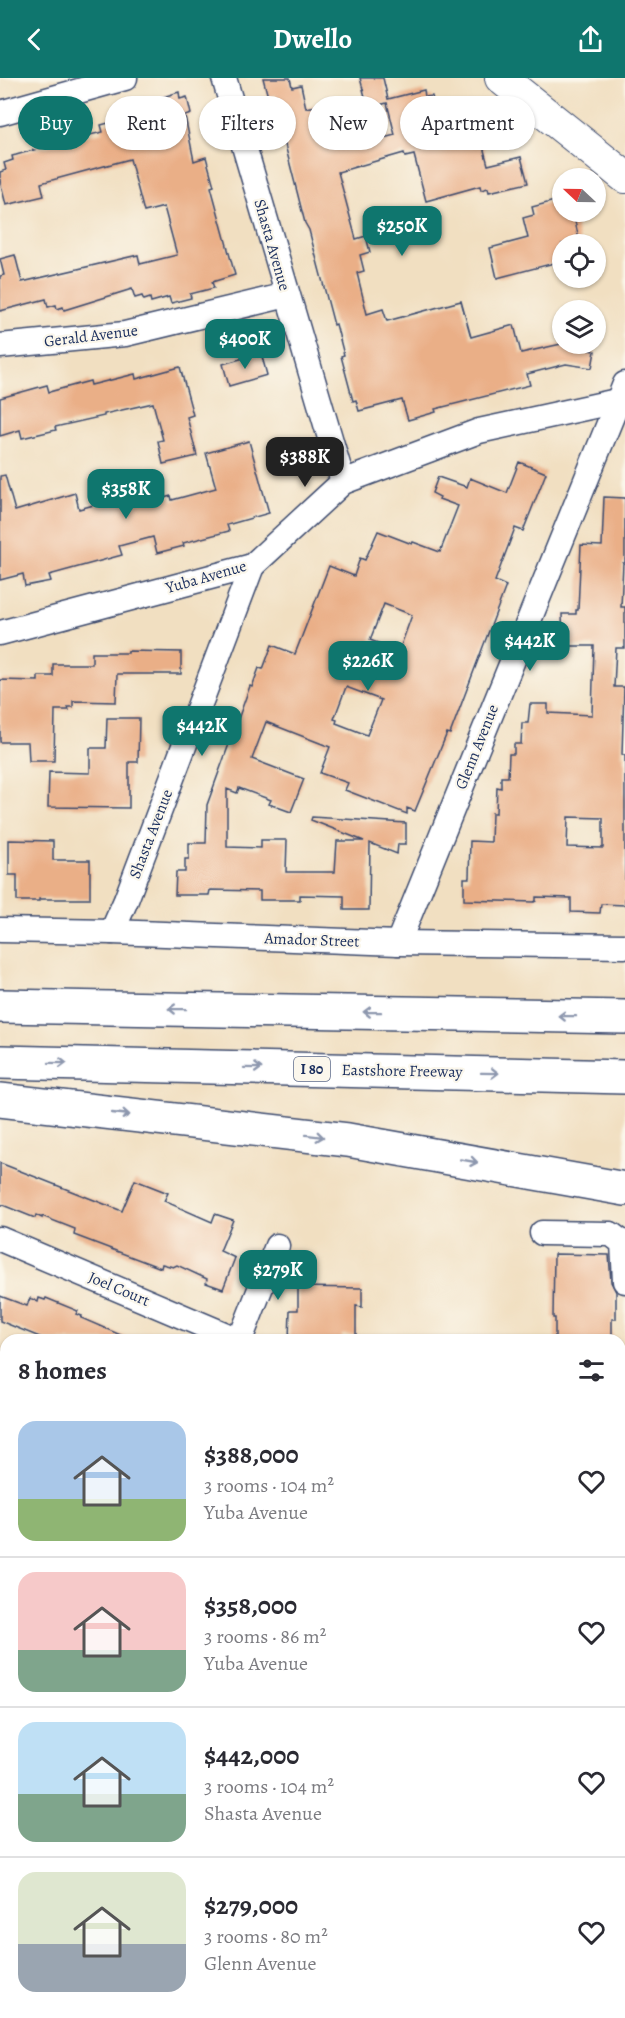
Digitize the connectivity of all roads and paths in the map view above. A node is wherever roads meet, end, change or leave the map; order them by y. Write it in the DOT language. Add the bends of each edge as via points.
graph roads {
  1 [pos="124,78"];
  2 [pos="224,78"];
  3 [pos="501,78"];
  4 [pos="0,113"];
  5 [pos="625,177"];
  6 [pos="287,295"];
  7 [pos="0,346"];
  8 [pos="622,395"];
  9 [pos="343,482"];
  10 [pos="252,566"];
  11 [pos="0,633"];
  12 [pos="0,930"];
  13 [pos="112,932"];
  14 [pos="398,943"];
  15 [pos="625,946"];
  16 [pos="0,1006"];
  17 [pos="625,1017"];
  18 [pos="0,1062"];
  19 [pos="625,1077"];
  20 [pos="0,1100"];
  21 [pos="625,1190"];
  22 [pos="542,1233"];
  23 [pos="0,1239"];
  24 [pos="277,1246"];
  25 [pos="625,1281"];
  26 [pos="225,1334"];
  27 [pos="241,1334"];
  1 -- 4 [label="street"];
  2 -- 6 [label="street, Shasta Avenue"];
  3 -- 5 [label="main road"];
  6 -- 7 [label="street, Gerald Avenue" via="125,334"];
  6 -- 9 [label="street, Shasta Avenue"];
  8 -- 9 [label="street, Yuba Avenue" via="479,431"];
  8 -- 14 [label="street, Glenn Avenue"];
  9 -- 10 [label="street, Yuba Avenue"];
  10 -- 11 [label="street, Yuba Avenue"];
  10 -- 13 [label="street, Shasta Avenue"];
  12 -- 13 [label="street, Amador Street"];
  13 -- 14 [label="street, Amador Street"];
  14 -- 15 [label="street, Amador Street"];
  17 -- 16 [label="highway, one-way"];
  18 -- 19 [label="highway, Eastshore Freeway / I 80, one-way"];
  20 -- 21 [label="highway, one-way" via="348,1140"];
  22 -- 25 [label="street" via="611,1234 623,1243"];
  23 -- 26 [label="street, Joel Court"];
  24 -- 27 [label="street"];
}
